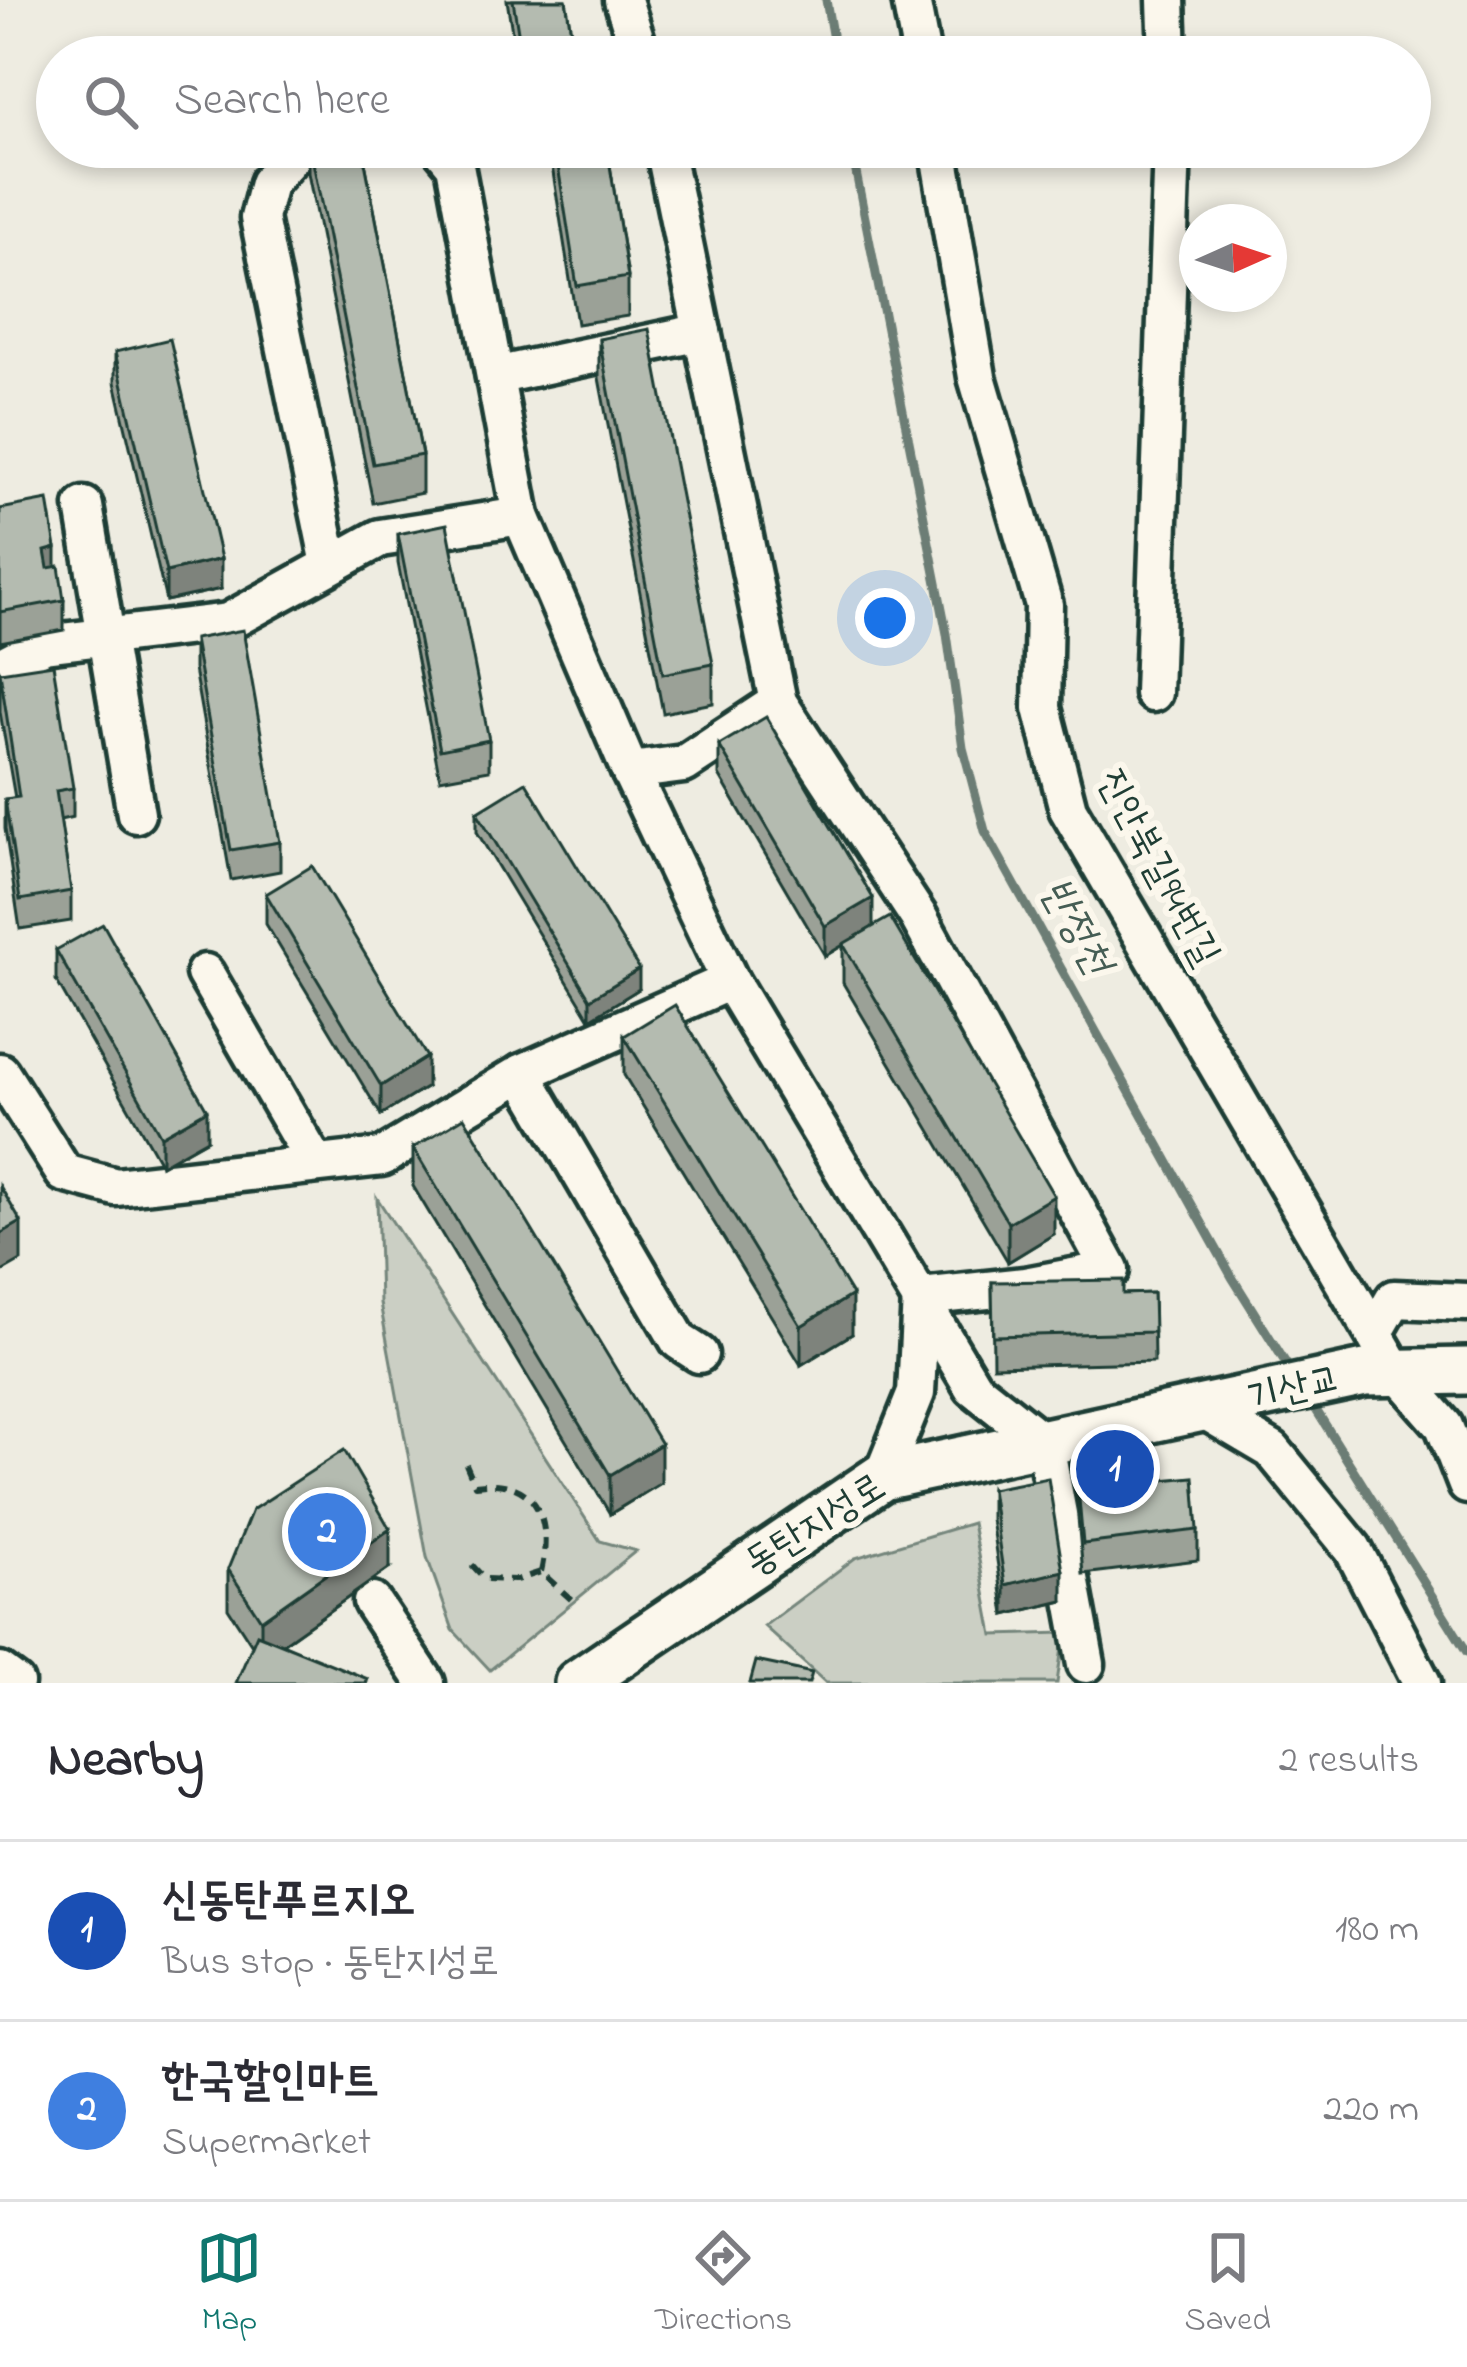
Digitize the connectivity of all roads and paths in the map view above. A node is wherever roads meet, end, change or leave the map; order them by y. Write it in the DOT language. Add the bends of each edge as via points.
graph roads {
  1 [pos="623,0"];
  2 [pos="911,0"];
  3 [pos="1166,0"];
  4 [pos="634,36"];
  5 [pos="918,36"];
  6 [pos="1167,36"];
  7 [pos="281,168"];
  8 [pos="456,168"];
  9 [pos="668,168"];
  10 [pos="942,168"];
  11 [pos="1171,168"];
  12 [pos="702,332"];
  13 [pos="495,376"];
  14 [pos="85,506"];
  15 [pos="521,516"];
  16 [pos="330,565"];
  17 [pos="108,636"];
  18 [pos="0,667"];
  19 [pos="1153,693"];
  20 [pos="778,702"];
  21 [pos="630,771"];
  22 [pos="136,814"];
  23 [pos="205,973"];
  24 [pos="730,981"];
  25 [pos="0,1072"];
  26 [pos="522,1073"];
  27 [pos="315,1163"];
  28 [pos="921,1297"];
  29 [pos="1467,1302"];
  30 [pos="1378,1335"];
  31 [pos="699,1354"];
  32 [pos="1467,1371"];
  33 [pos="1215,1409"];
  34 [pos="1456,1425"];
  35 [pos="1045,1444"];
  36 [pos="466,1464"];
  37 [pos="882,1478"];
  38 [pos="1467,1485"];
  39 [pos="472,1565"];
  40 [pos="541,1572"];
  41 [pos="372,1602"];
  42 [pos="574,1602"];
  43 [pos="1086,1664"];
  44 [pos="0,1672"];
  45 [pos="14,1683"];
  46 [pos="427,1683"];
  47 [pos="578,1683"];
  48 [pos="1422,1683"];
  1 -- 4 [label="street"];
  2 -- 5 [label="street"];
  3 -- 6 [label="street"];
  7 -- 16 [label="street" via="268,183 259,218"];
  8 -- 13 [label="street"];
  9 -- 12 [label="street"];
  10 -- 30 [label="street, 진안북길94번길" via="977,377 1045,605 1042,708 1068,809"];
  11 -- 19 [label="street"];
  12 -- 13 [label="street"];
  12 -- 20 [label="street"];
  13 -- 15 [label="street"];
  14 -- 17 [label="street"];
  15 -- 16 [label="street" via="380,538"];
  15 -- 21 [label="street"];
  16 -- 17 [label="street" via="228,622"];
  17 -- 18 [label="street" via="44,644"];
  17 -- 22 [label="street"];
  20 -- 21 [label="street" via="684,764"];
  20 -- 28 [label="street" via="918,916 1110,1270"];
  21 -- 24 [label="street"];
  23 -- 27 [label="street"];
  24 -- 26 [label="street"];
  24 -- 28 [label="street"];
  25 -- 27 [label="street" via="64,1173 116,1187"];
  26 -- 27 [label="street" via="382,1157"];
  26 -- 31 [label="street" via="679,1341"];
  28 -- 35 [label="street" via="973,1387"];
  28 -- 37 [label="street" via="916,1393"];
  29 -- 30 [label="street"];
  30 -- 32 [label="main road"];
  30 -- 33 [label="main road, 기산교"];
  30 -- 34 [label="street"];
  33 -- 35 [label="main road, 동탄지성로"];
  33 -- 48 [label="street" via="1272,1450 1353,1550"];
  34 -- 38 [label="street"];
  35 -- 37 [label="main road, 동탄지성로"];
  35 -- 43 [label="street"];
  36 -- 40 [label="path" via="476,1486 498,1482 535,1502 545,1523"];
  37 -- 47 [label="main road, 동탄지성로"];
  39 -- 40 [label="path" via="484,1579"];
  40 -- 42 [label="path"];
  41 -- 46 [label="street"];
  44 -- 45 [label="street"];
}
